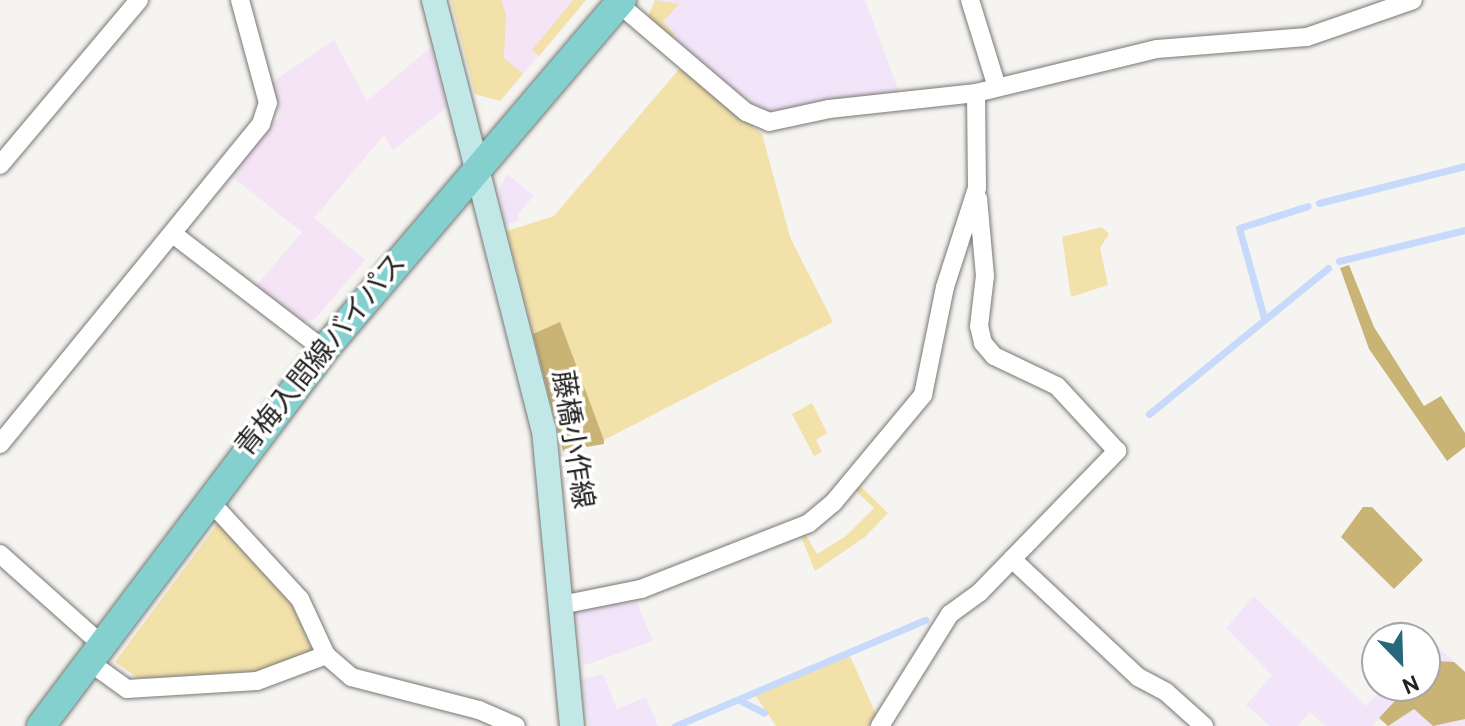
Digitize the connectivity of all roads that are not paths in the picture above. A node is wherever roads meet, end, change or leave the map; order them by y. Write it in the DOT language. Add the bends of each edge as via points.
graph roads {
  1 [pos="139,0"];
  2 [pos="240,0"];
  3 [pos="434,0"];
  4 [pos="970,0"];
  5 [pos="1413,0"];
  6 [pos="620,2"];
  7 [pos="997,87"];
  8 [pos="976,93"];
  9 [pos="0,165"];
  10 [pos="478,169"];
  11 [pos="977,188"];
  12 [pos="173,234"];
  13 [pos="324,350"];
  14 [pos="0,444"];
  15 [pos="207,498"];
  16 [pos="0,554"];
  17 [pos="1012,559"];
  18 [pos="561,605"];
  19 [pos="94,652"];
  20 [pos="326,655"];
  21 [pos="41,726"];
  22 [pos="516,726"];
  23 [pos="572,726"];
  24 [pos="880,726"];
  25 [pos="1204,726"];
  1 -- 9 [label="street"];
  2 -- 12 [label="street" via="268,103 266,116"];
  3 -- 10 [label="main road, 藤橋小作線"];
  4 -- 7 [label="street"];
  5 -- 7 [label="street" via="1307,37 1157,49"];
  6 -- 8 [label="street" via="759,121"];
  6 -- 10 [label="main road, 青梅入間線バイパス"];
  7 -- 8 [label="street"];
  8 -- 11 [label="street"];
  10 -- 13 [label="main road, 青梅入間線バイパス"];
  10 -- 18 [label="main road, 藤橋小作線" via="544,430"];
  11 -- 17 [label="street" via="985,276 979,326 983,343 994,356 1057,386 1117,451"];
  11 -- 18 [label="street" via="945,287 927,386 833,503 795,529 666,580"];
  12 -- 13 [label="street"];
  12 -- 14 [label="street"];
  13 -- 15 [label="main road, 青梅入間線バイパス"];
  15 -- 19 [label="main road, 青梅入間線バイパス"];
  15 -- 20 [label="street" via="300,599"];
  16 -- 19 [label="street"];
  17 -- 24 [label="street" via="935,631"];
  17 -- 25 [label="street" via="1138,677 1166,692"];
  18 -- 23 [label="main road, 藤橋小作線"];
  19 -- 20 [label="street" via="127,689 257,681"];
  19 -- 21 [label="main road, 青梅入間線バイパス"];
  20 -- 22 [label="street" via="351,677 370,685 479,710"];
}
